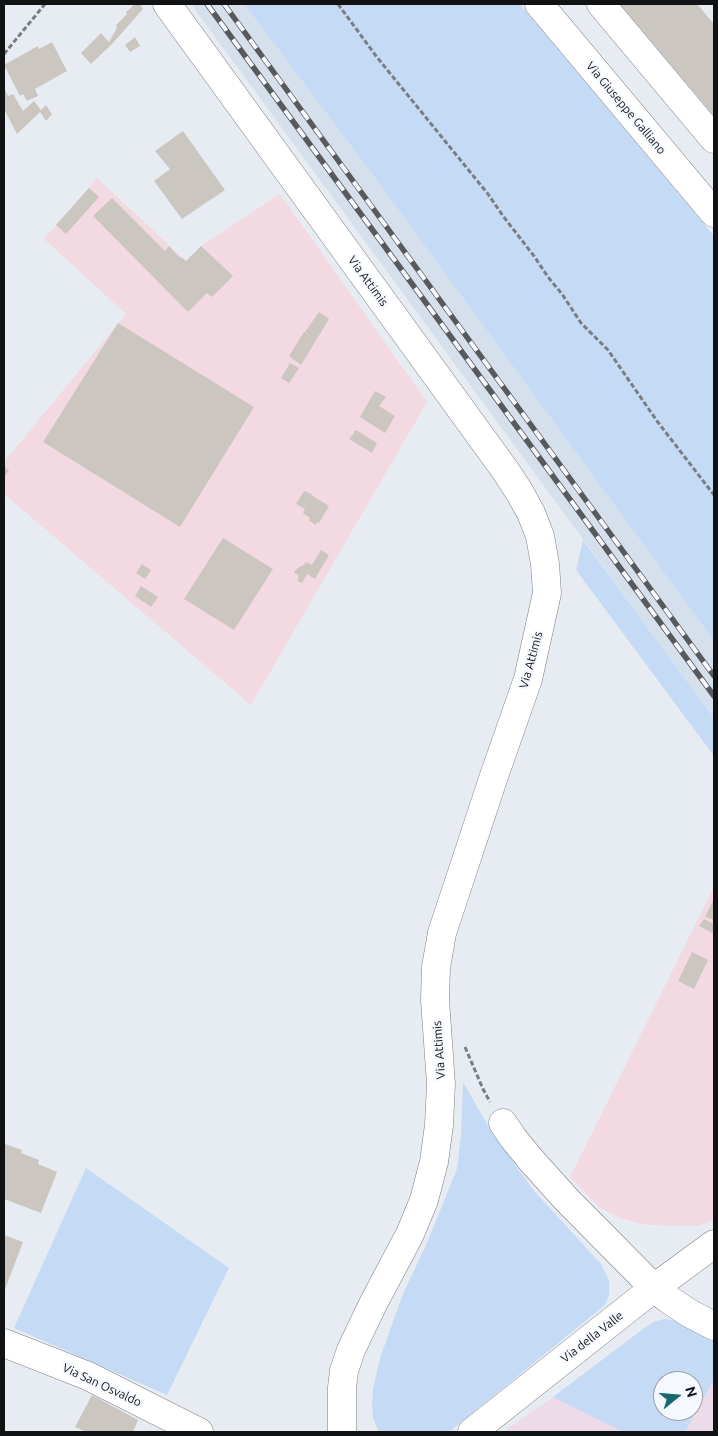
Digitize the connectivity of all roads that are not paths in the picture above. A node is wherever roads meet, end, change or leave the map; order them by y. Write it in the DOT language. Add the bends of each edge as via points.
graph roads {
  1 [pos="167,4"];
  2 [pos="539,4"];
  3 [pos="600,4"];
  4 [pos="714,139"];
  5 [pos="714,213"];
  6 [pos="503,1123"];
  7 [pos="714,1244"];
  8 [pos="654,1288"];
  9 [pos="714,1326"];
  10 [pos="4,1342"];
  11 [pos="341,1403"];
  12 [pos="199,1432"];
  13 [pos="342,1432"];
  14 [pos="351,1432"];
  15 [pos="472,1432"];
  1 -- 11 [label="street, Via Attimis" via="505,470 540,536 545,564 547,593 528,679 442,933 436,967 441,1084 434,1162 424,1200 410,1234 351,1350 344,1371"];
  2 -- 5 [label="street, Via Giuseppe Galliano"];
  3 -- 4 [label="street"];
  6 -- 8 [label="street" via="573,1206"];
  7 -- 8 [label="street, Via della Valle"];
  8 -- 9 [label="street"];
  8 -- 15 [label="street, Via della Valle"];
  10 -- 12 [label="street, Via San Osvaldo" via="88,1376"];
  11 -- 13 [label="street, Via Attimis"];
  11 -- 14 [label="street, Via Attimis"];
}
